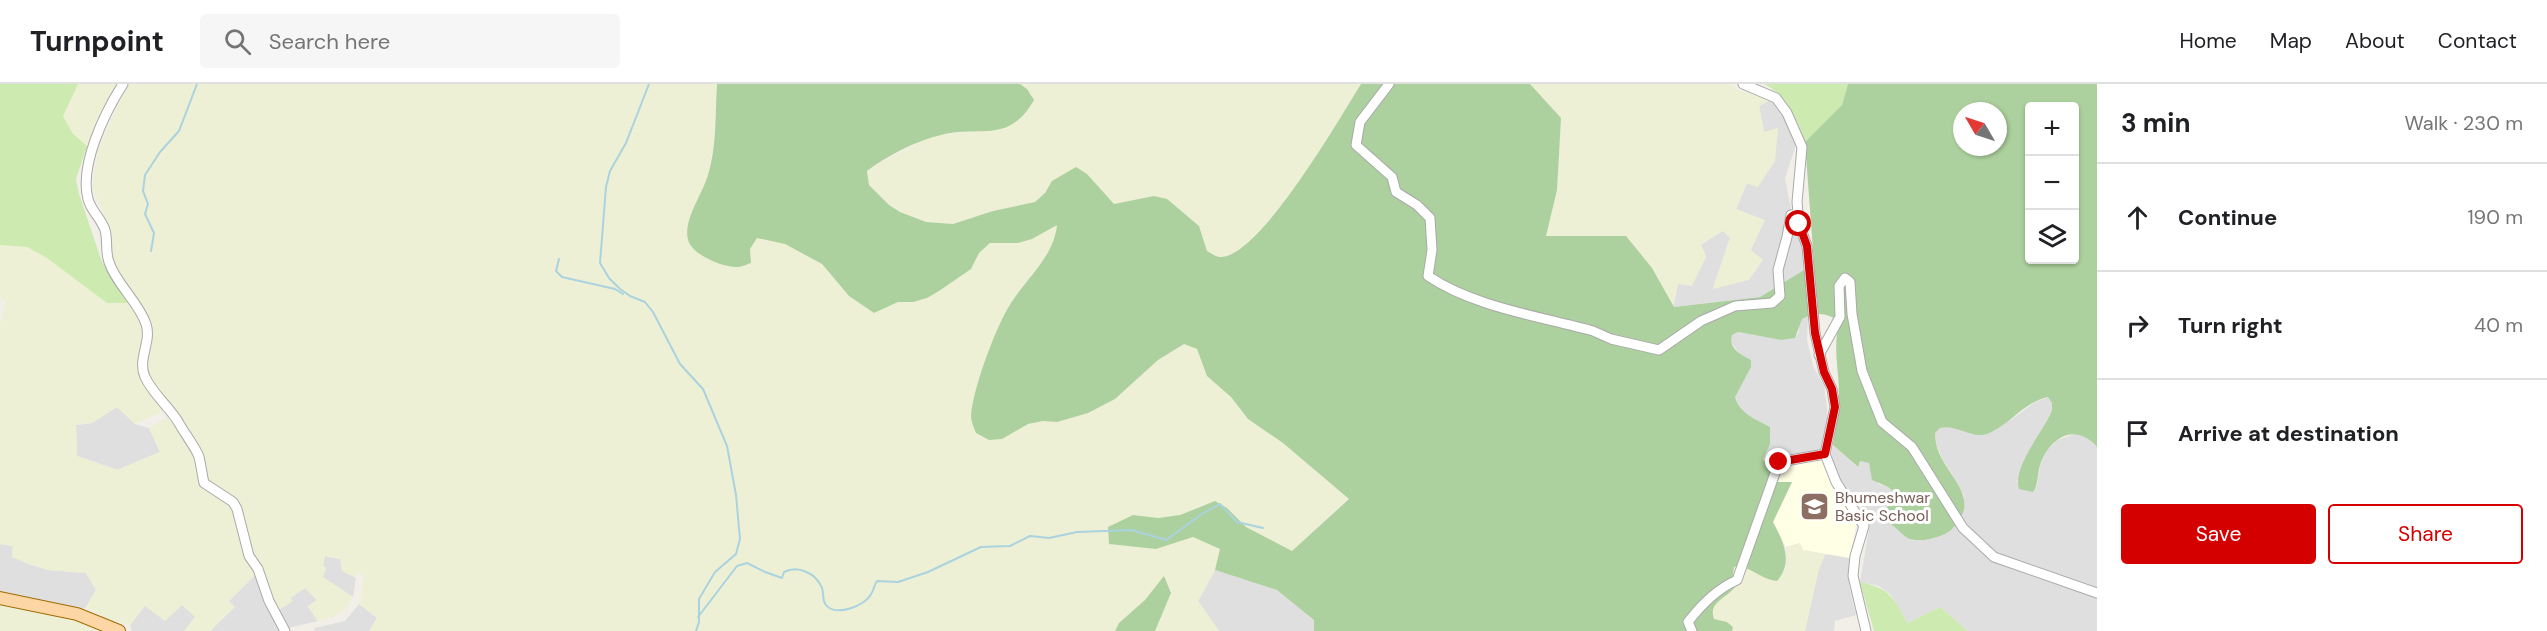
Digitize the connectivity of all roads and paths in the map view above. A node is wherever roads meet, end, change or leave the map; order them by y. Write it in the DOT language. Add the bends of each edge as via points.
graph roads {
  1 [pos="123,84"];
  2 [pos="1389,84"];
  3 [pos="1743,84"];
  4 [pos="1798,214"];
  5 [pos="1819,355"];
  6 [pos="1825,454"];
  7 [pos="2097,593"];
  8 [pos="0,597"];
  9 [pos="119,631"];
  10 [pos="285,631"];
  11 [pos="1692,631"];
  12 [pos="1866,631"];
  1 -- 10 [label="street" via="89,157 88,199 106,233 109,263 147,328 142,359 146,379 198,455 204,483 233,502 237,509 249,556"];
  2 -- 4 [label="street" via="1360,122 1356,145 1392,177 1396,192 1430,218 1432,250 1428,276 1475,300 1659,350 1701,321 1735,306 1772,303 1779,296 1778,270 1791,215"];
  3 -- 4 [label="street" via="1776,98 1802,147"];
  4 -- 5 [label="street" via="1807,246"];
  5 -- 6 [label="street" via="1835,407"];
  5 -- 7 [label="street" via="1840,317 1839,286 1845,278 1850,282 1862,371 1882,422 1912,447 1963,528 1994,556"];
  6 -- 11 [label="street" via="1779,462 1737,580 1695,612 1688,622"];
  6 -- 12 [label="street" via="1836,482 1864,526 1853,576"];
  8 -- 9 [label="main road" via="77,614"];
}
